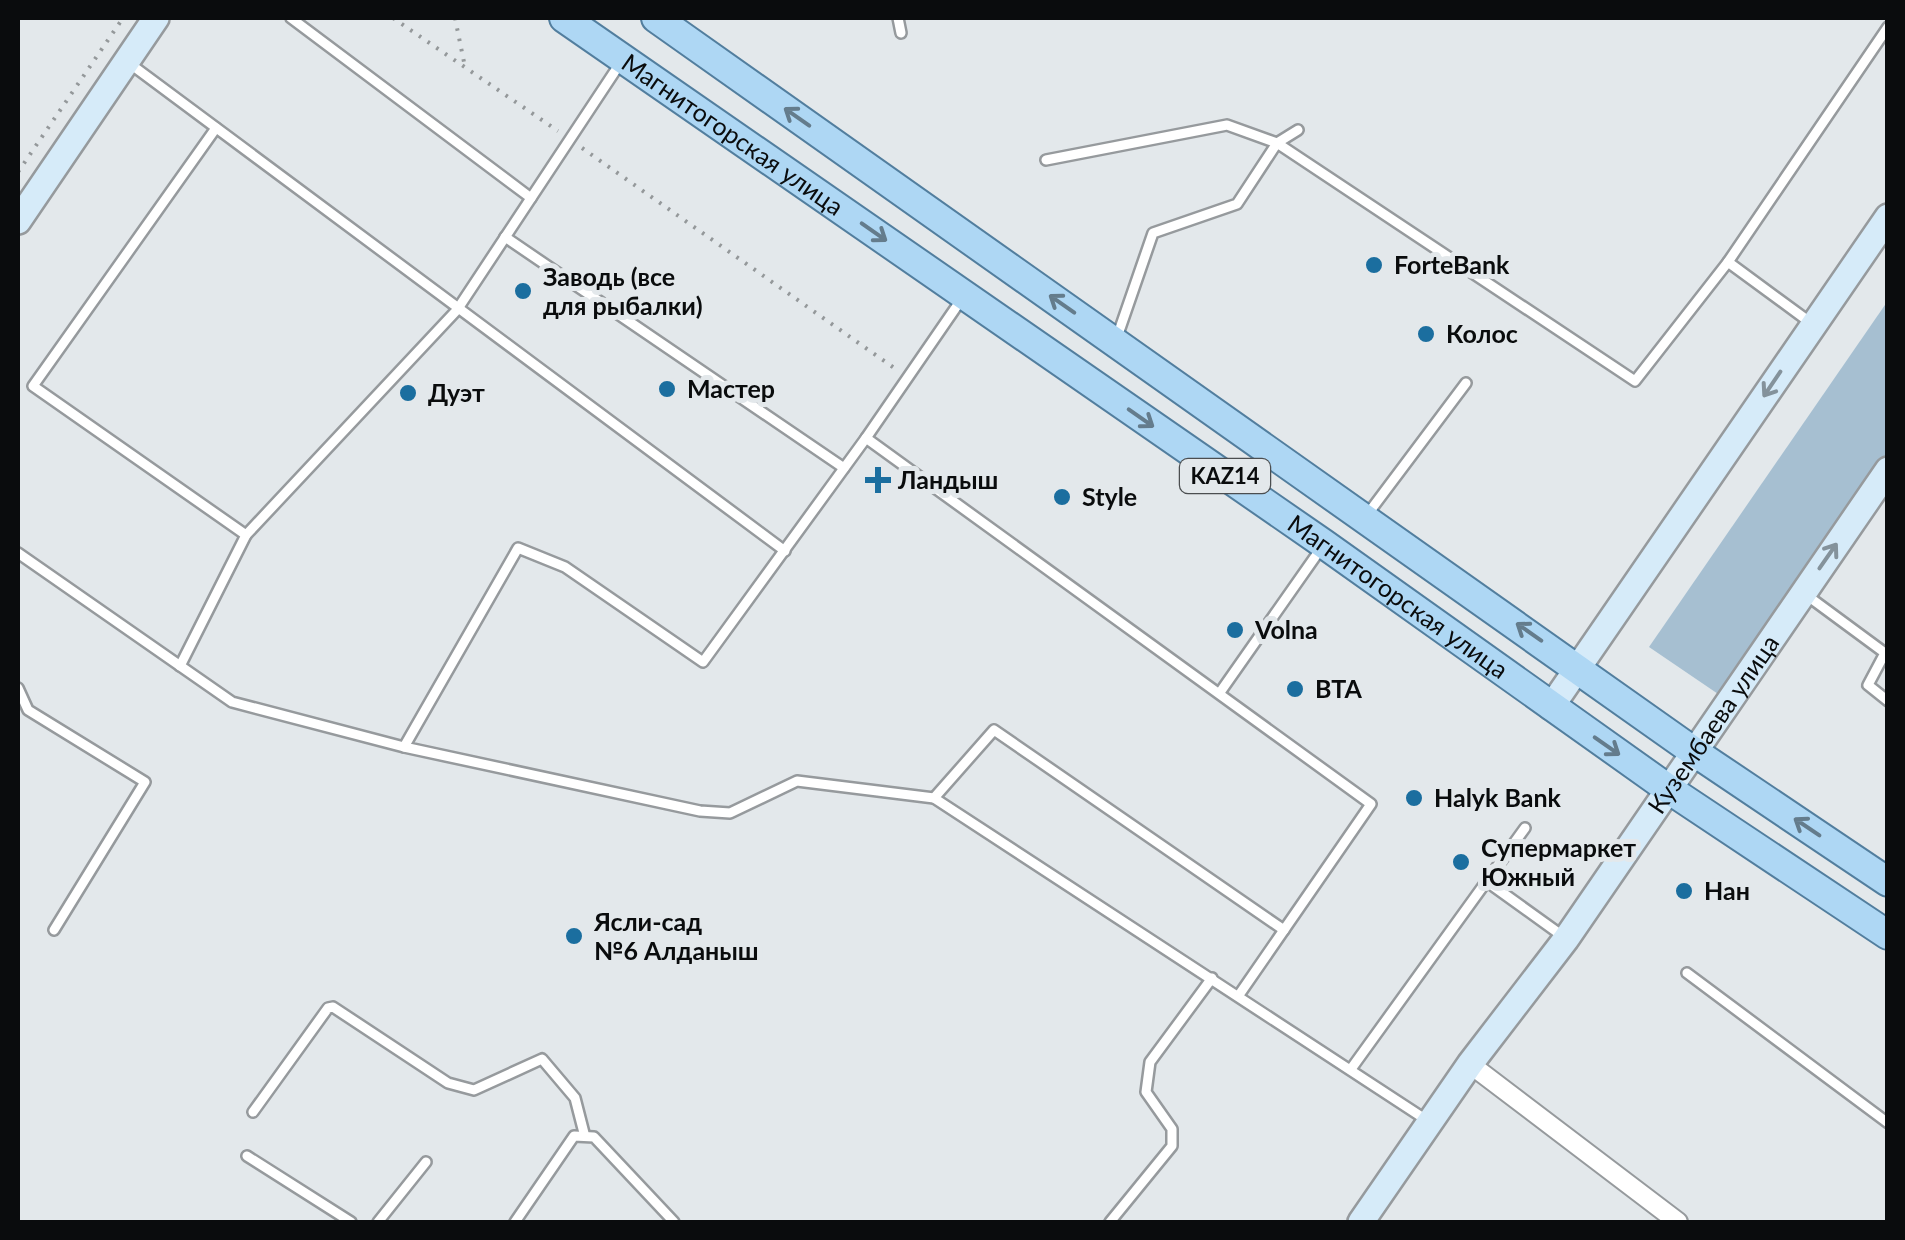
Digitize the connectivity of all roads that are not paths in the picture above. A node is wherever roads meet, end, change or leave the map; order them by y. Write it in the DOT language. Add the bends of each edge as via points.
graph roads {
  1 [pos="156,18"];
  2 [pos="292,18"];
  3 [pos="564,18"];
  4 [pos="656,18"];
  5 [pos="898,18"];
  6 [pos="1888,27"];
  7 [pos="901,33"];
  8 [pos="623,59"];
  9 [pos="127,62"];
  10 [pos="216,128"];
  11 [pos="1298,130"];
  12 [pos="1278,143"];
  13 [pos="1046,160"];
  14 [pos="530,198"];
  15 [pos="1888,217"];
  16 [pos="18,221"];
  17 [pos="505,237"];
  18 [pos="1728,262"];
  19 [pos="964,295"];
  20 [pos="457,310"];
  21 [pos="1813,324"];
  22 [pos="1115,342"];
  23 [pos="1466,383"];
  24 [pos="866,438"];
  25 [pos="844,468"];
  26 [pos="1888,470"];
  27 [pos="1365,517"];
  28 [pos="246,535"];
  29 [pos="1324,544"];
  30 [pos="785,551"];
  31 [pos="18,553"];
  32 [pos="1803,592"];
  33 [pos="180,666"];
  34 [pos="1578,667"];
  35 [pos="18,688"];
  36 [pos="1221,691"];
  37 [pos="1888,700"];
  38 [pos="1552,706"];
  39 [pos="404,746"];
  40 [pos="1693,751"];
  41 [pos="1666,788"];
  42 [pos="934,798"];
  43 [pos="1525,828"];
  44 [pos="1888,882"];
  45 [pos="1489,883"];
  46 [pos="54,930"];
  47 [pos="1284,930"];
  48 [pos="1888,935"];
  49 [pos="1566,939"];
  50 [pos="1687,973"];
  51 [pos="1212,978"];
  52 [pos="1238,995"];
  53 [pos="1470,1064"];
  54 [pos="1350,1069"];
  55 [pos="253,1112"];
  56 [pos="1430,1122"];
  57 [pos="1888,1123"];
  58 [pos="584,1134"];
  59 [pos="247,1156"];
  60 [pos="426,1162"];
  61 [pos="351,1222"];
  62 [pos="378,1222"];
  63 [pos="516,1222"];
  64 [pos="674,1222"];
  65 [pos="1110,1222"];
  66 [pos="1360,1222"];
  67 [pos="1678,1222"];
  1 -- 9 [label="street"];
  2 -- 14 [label="lane"];
  3 -- 8 [label="main road, Магнитогорская улица / KAZ14"];
  22 -- 4 [label="main road, Магнитогорская улица / KAZ14, one-way"];
  5 -- 7 [label="lane"];
  6 -- 18 [label="lane"];
  8 -- 14 [label="lane"];
  8 -- 19 [label="main road, Магнитогорская улица / KAZ14, one-way"];
  9 -- 10 [label="lane"];
  9 -- 16 [label="street"];
  10 -- 20 [label="lane"];
  10 -- 28 [label="lane" via="33,386"];
  11 -- 12 [label="lane"];
  12 -- 13 [label="lane" via="1227,125"];
  12 -- 18 [label="lane" via="1635,381"];
  12 -- 22 [label="lane" via="1237,204 1154,233"];
  14 -- 17 [label="lane"];
  15 -- 21 [label="street"];
  17 -- 20 [label="lane"];
  17 -- 25 [label="lane"];
  18 -- 21 [label="lane"];
  19 -- 24 [label="lane"];
  19 -- 29 [label="main road, Магнитогорская улица / KAZ14, one-way"];
  20 -- 28 [label="lane"];
  20 -- 30 [label="lane"];
  21 -- 34 [label="street, one-way"];
  22 -- 27 [label="main road, Магнитогорская улица / KAZ14"];
  23 -- 27 [label="lane"];
  24 -- 25 [label="lane"];
  24 -- 36 [label="lane"];
  25 -- 30 [label="lane"];
  32 -- 26 [label="street, Кузембаева улица, one-way"];
  34 -- 27 [label="main road, Магнитогорская улица / KAZ14, one-way"];
  28 -- 33 [label="lane"];
  29 -- 36 [label="lane"];
  29 -- 38 [label="main road, Магнитогорская улица / KAZ14"];
  30 -- 39 [label="lane" via="703,662 565,567 518,548"];
  31 -- 33 [label="lane"];
  32 -- 37 [label="lane" via="1885,654 1868,685"];
  32 -- 40 [label="street, Кузембаева улица"];
  33 -- 39 [label="lane" via="232,702"];
  34 -- 38 [label="street"];
  34 -- 40 [label="main road, Магнитогорская улица / KAZ14"];
  35 -- 46 [label="lane" via="28,710 145,782"];
  36 -- 47 [label="lane" via="1371,804"];
  38 -- 41 [label="main road, Магнитогорская улица / KAZ14, one-way"];
  39 -- 42 [label="lane" via="700,811 730,813 797,781"];
  40 -- 41 [label="street, Кузембаева улица"];
  44 -- 40 [label="main road, Магнитогорская улица / KAZ14, one-way"];
  41 -- 48 [label="main road, Магнитогорская улица / KAZ14"];
  41 -- 49 [label="street, Кузембаева улица"];
  42 -- 47 [label="lane" via="994,730"];
  42 -- 51 [label="lane"];
  43 -- 45 [label="lane"];
  45 -- 49 [label="lane"];
  45 -- 54 [label="lane"];
  47 -- 52 [label="lane"];
  49 -- 53 [label="street, Кузембаева улица"];
  50 -- 57 [label="lane"];
  51 -- 52 [label="lane"];
  51 -- 65 [label="lane" via="1150,1062 1146,1092 1172,1129 1172,1146"];
  52 -- 54 [label="lane"];
  53 -- 56 [label="street, Кузембаева улица"];
  53 -- 67 [label="street"];
  54 -- 56 [label="lane"];
  55 -- 58 [label="lane" via="334,1007 448,1083 474,1090 542,1059 575,1098"];
  56 -- 66 [label="street, Кузембаева улица"];
  58 -- 63 [label="lane" via="574,1136"];
  58 -- 64 [label="lane" via="594,1136"];
  59 -- 61 [label="lane"];
  60 -- 62 [label="lane"];
}
